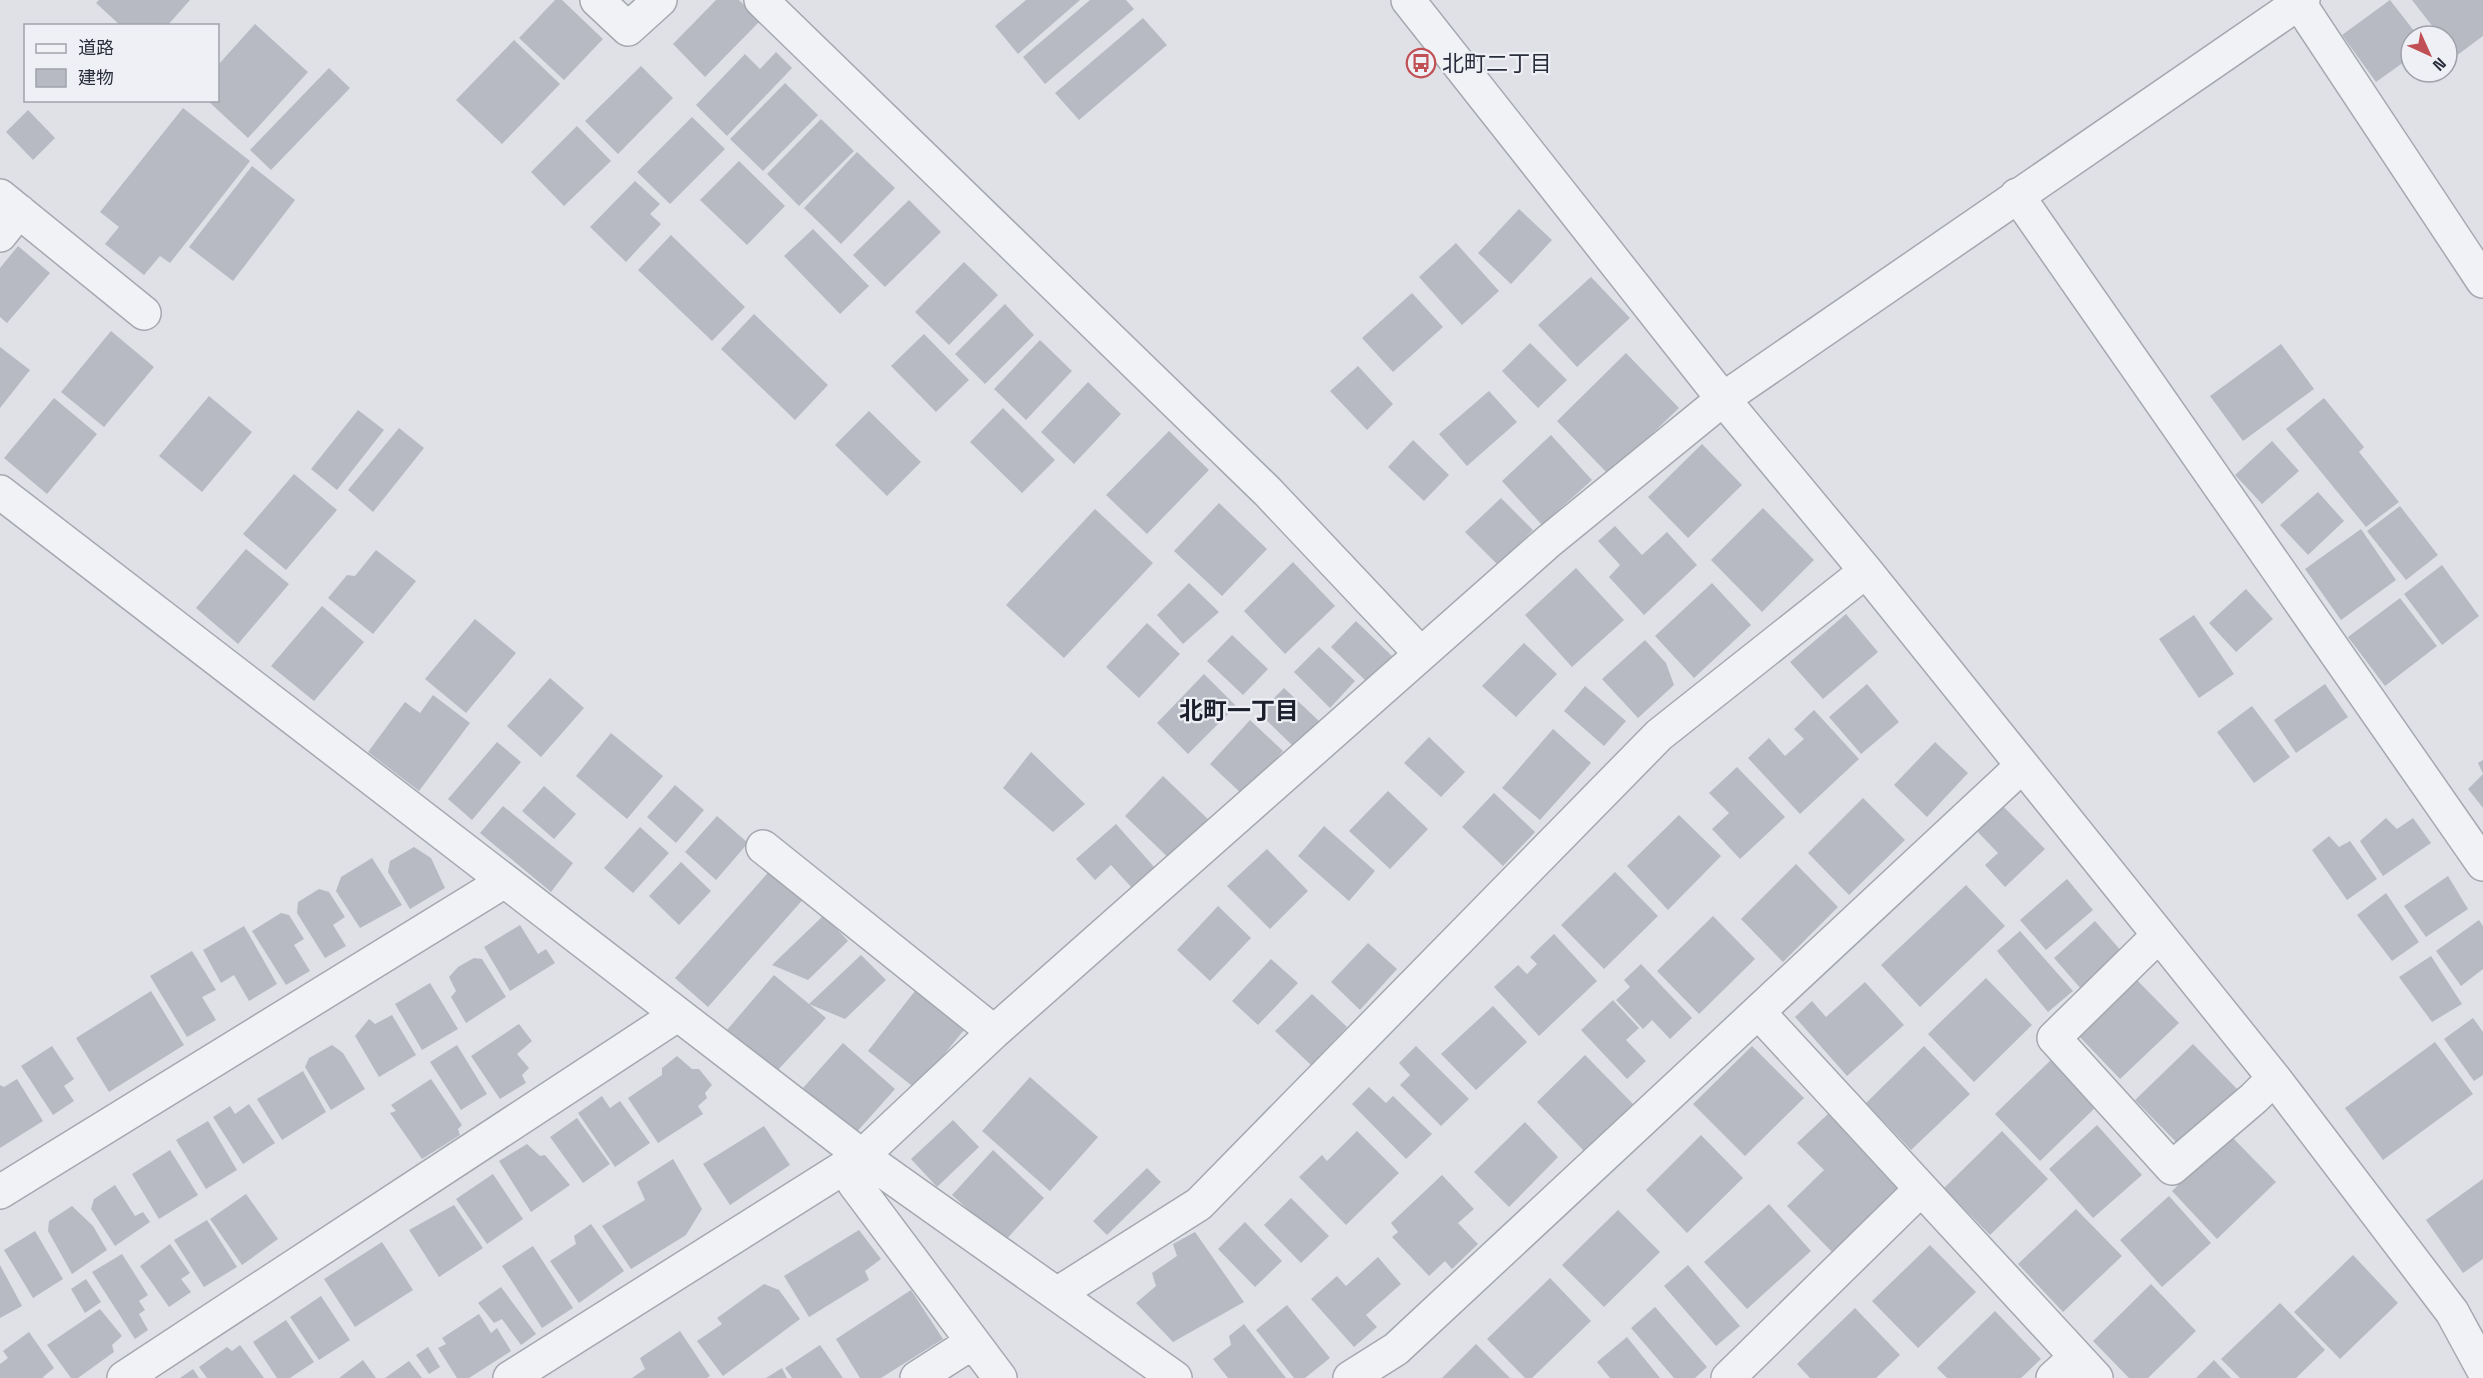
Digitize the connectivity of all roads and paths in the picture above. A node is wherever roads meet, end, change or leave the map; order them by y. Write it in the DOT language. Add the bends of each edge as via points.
graph roads {
  1 [pos="597,0"];
  2 [pos="660,0"];
  3 [pos="761,0"];
  4 [pos="1408,0"];
  5 [pos="2300,1"];
  6 [pos="2017,195"];
  7 [pos="6,214"];
  8 [pos="2483,281"];
  9 [pos="144,313"];
  10 [pos="1723,399"];
  11 [pos="0,492"];
  12 [pos="1866,571"];
  13 [pos="1421,654"];
  14 [pos="2021,767"];
  15 [pos="763,847"];
  16 [pos="2483,864"];
  17 [pos="503,882"];
  18 [pos="2158,936"];
  19 [pos="1759,1013"];
  20 [pos="677,1015"];
  21 [pos="994,1032"];
  22 [pos="2274,1078"];
  23 [pos="862,1156"];
  24 [pos="1920,1190"];
  25 [pos="0,1192"];
  26 [pos="1057,1294"];
  27 [pos="972,1342"];
  28 [pos="2483,1369"];
  29 [pos="2075,1371"];
  30 [pos="124,1378"];
  31 [pos="510,1378"];
  32 [pos="917,1378"];
  33 [pos="1000,1378"];
  34 [pos="1175,1378"];
  35 [pos="1350,1378"];
  36 [pos="1728,1378"];
  1 -- 2 [label="street" via="628,29"];
  3 -- 13 [label="street" via="1268,492"];
  4 -- 10 [label="street"];
  5 -- 6 [label="street"];
  5 -- 8 [label="street"];
  6 -- 10 [label="street"];
  6 -- 16 [label="street"];
  7 -- 9 [label="street"];
  10 -- 12 [label="street"];
  10 -- 13 [label="street" via="1549,541"];
  11 -- 17 [label="street"];
  12 -- 14 [label="street"];
  12 -- 26 [label="street" via="1659,735 1199,1204"];
  13 -- 21 [label="street"];
  14 -- 18 [label="street"];
  14 -- 19 [label="street"];
  15 -- 21 [label="street"];
  17 -- 20 [label="street"];
  17 -- 25 [label="street"];
  18 -- 22 [label="street"];
  18 -- 22 [label="street" via="2054,1038 2172,1168"];
  19 -- 24 [label="street"];
  19 -- 35 [label="street" via="1396,1349"];
  20 -- 23 [label="street"];
  20 -- 30 [label="street"];
  21 -- 23 [label="street"];
  22 -- 28 [label="street" via="2452,1312"];
  23 -- 26 [label="street"];
  23 -- 27 [label="street" via="854,1183"];
  23 -- 31 [label="street"];
  24 -- 29 [label="street"];
  24 -- 36 [label="street"];
  26 -- 34 [label="street"];
  27 -- 32 [label="street"];
  27 -- 33 [label="street"];
}
